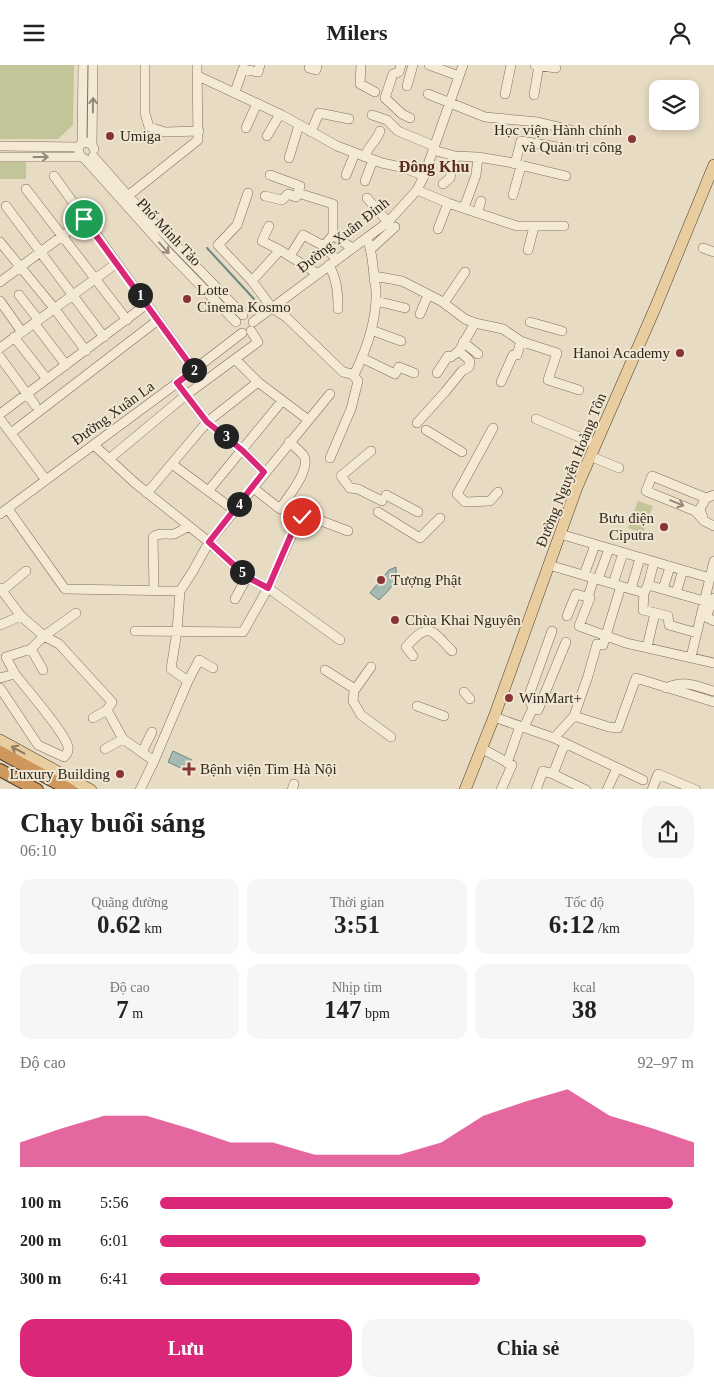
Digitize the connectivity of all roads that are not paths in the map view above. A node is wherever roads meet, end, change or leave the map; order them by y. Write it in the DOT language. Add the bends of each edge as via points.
graph roads {
  1 [pos="83,65"];
  2 [pos="93,65"];
  3 [pos="145,65"];
  4 [pos="198,65"];
  5 [pos="260,65"];
  6 [pos="361,65"];
  7 [pos="401,65"];
  8 [pos="413,65"];
  9 [pos="429,65"];
  10 [pos="463,65"];
  11 [pos="511,65"];
  12 [pos="535,65"];
  13 [pos="539,65"];
  14 [pos="556,68"];
  15 [pos="198,76"];
  16 [pos="459,76"];
  17 [pos="407,86"];
  18 [pos="235,92"];
  19 [pos="375,92"];
  20 [pos="428,94"];
  21 [pos="506,94"];
  22 [pos="534,95"];
  23 [pos="257,103"];
  24 [pos="449,104"];
  25 [pos="280,114"];
  26 [pos="372,115"];
  27 [pos="410,118"];
  28 [pos="349,119"];
  29 [pos="299,125"];
  30 [pos="246,128"];
  31 [pos="571,130"];
  32 [pos="198,131"];
  33 [pos="311,131"];
  34 [pos="380,131"];
  35 [pos="267,135"];
  36 [pos="80,145"];
  37 [pos="92,145"];
  38 [pos="0,146"];
  39 [pos="434,148"];
  40 [pos="569,149"];
  41 [pos="355,153"];
  42 [pos="455,156"];
  43 [pos="0,157"];
  44 [pos="86,157"];
  45 [pos="478,157"];
  46 [pos="289,158"];
  47 [pos="369,158"];
  48 [pos="518,165"];
  49 [pos="714,165"];
  50 [pos="270,175"];
  51 [pos="346,175"];
  52 [pos="54,176"];
  53 [pos="424,176"];
  54 [pos="566,176"];
  55 [pos="365,181"];
  56 [pos="711,183"];
  57 [pos="443,184"];
  58 [pos="26,189"];
  59 [pos="417,190"];
  60 [pos="248,193"];
  61 [pos="298,193"];
  62 [pos="513,195"];
  63 [pos="265,196"];
  64 [pos="125,198"];
  65 [pos="367,198"];
  66 [pos="481,201"];
  67 [pos="448,203"];
  68 [pos="6,207"];
  69 [pos="464,208"];
  70 [pos="477,213"];
  71 [pos="84,219"];
  72 [pos="391,225"];
  73 [pos="269,226"];
  74 [pos="564,226"];
  75 [pos="534,227"];
  76 [pos="438,229"];
  77 [pos="332,235"];
  78 [pos="62,236"];
  79 [pos="367,239"];
  80 [pos="0,242"];
  81 [pos="324,246"];
  82 [pos="352,248"];
  83 [pos="704,248"];
  84 [pos="371,249"];
  85 [pos="280,250"];
  86 [pos="528,250"];
  87 [pos="41,252"];
  88 [pos="714,252"];
  89 [pos="290,256"];
  90 [pos="336,259"];
  91 [pos="117,263"];
  92 [pos="329,265"];
  93 [pos="20,267"];
  94 [pos="465,272"];
  95 [pos="318,274"];
  96 [pos="374,276"];
  97 [pos="96,279"];
  98 [pos="252,281"];
  99 [pos="0,282"];
  100 [pos="74,294"];
  101 [pos="19,295"];
  102 [pos="428,295"];
  103 [pos="0,301"];
  104 [pos="376,301"];
  105 [pos="444,303"];
  106 [pos="147,304"];
  107 [pos="54,308"];
  108 [pos="272,308"];
  109 [pos="405,308"];
  110 [pos="338,309"];
  111 [pos="420,314"];
  112 [pos="240,318"];
  113 [pos="127,320"];
  114 [pos="158,320"];
  115 [pos="36,321"];
  116 [pos="530,322"];
  117 [pos="475,323"];
  118 [pos="249,329"];
  119 [pos="371,330"];
  120 [pos="562,331"];
  121 [pos="18,334"];
  122 [pos="104,337"];
  123 [pos="402,341"];
  124 [pos="522,342"];
  125 [pos="461,347"];
  126 [pos="0,348"];
  127 [pos="86,351"];
  128 [pos="478,354"];
  129 [pos="0,357"];
  130 [pos="362,358"];
  131 [pos="236,359"];
  132 [pos="66,365"];
  133 [pos="194,370"];
  134 [pos="414,373"];
  135 [pos="437,373"];
  136 [pos="352,374"];
  137 [pos="47,379"];
  138 [pos="258,382"];
  139 [pos="501,382"];
  140 [pos="177,383"];
  141 [pos="579,390"];
  142 [pos="27,394"];
  143 [pos="330,394"];
  144 [pos="186,395"];
  145 [pos="282,401"];
  146 [pos="35,405"];
  147 [pos="0,418"];
  148 [pos="307,419"];
  149 [pos="536,419"];
  150 [pos="207,422"];
  151 [pos="417,423"];
  152 [pos="494,428"];
  153 [pos="426,430"];
  154 [pos="11,433"];
  155 [pos="289,443"];
  156 [pos="596,444"];
  157 [pos="94,445"];
  158 [pos="242,450"];
  159 [pos="371,451"];
  160 [pos="462,452"];
  161 [pos="590,456"];
  162 [pos="330,458"];
  163 [pos="109,459"];
  164 [pos="172,464"];
  165 [pos="619,468"];
  166 [pos="264,472"];
  167 [pos="46,480"];
  168 [pos="252,487"];
  169 [pos="209,490"];
  170 [pos="498,492"];
  171 [pos="147,493"];
  172 [pos="711,495"];
  173 [pos="234,510"];
  174 [pos="4,512"];
  175 [pos="378,512"];
  176 [pos="418,513"];
  177 [pos="440,518"];
  178 [pos="704,521"];
  179 [pos="189,526"];
  180 [pos="714,526"];
  181 [pos="348,531"];
  182 [pos="560,534"];
  183 [pos="209,542"];
  184 [pos="595,545"];
  185 [pos="608,549"];
  186 [pos="623,553"];
  187 [pos="640,558"];
  188 [pos="714,561"];
  189 [pos="654,562"];
  190 [pos="548,565"];
  191 [pos="670,567"];
  192 [pos="26,571"];
  193 [pos="683,571"];
  194 [pos="584,575"];
  195 [pos="247,577"];
  196 [pos="710,578"];
  197 [pos="596,579"];
  198 [pos="617,585"];
  199 [pos="268,588"];
  200 [pos="1,589"];
  201 [pos="631,589"];
  202 [pos="646,589"];
  203 [pos="663,589"];
  204 [pos="154,590"];
  205 [pos="180,591"];
  206 [pos="676,593"];
  207 [pos="588,597"];
  208 [pos="714,598"];
  209 [pos="235,599"];
  210 [pos="704,601"];
  211 [pos="76,613"];
  212 [pos="655,613"];
  213 [pos="21,616"];
  214 [pos="567,616"];
  215 [pos="714,621"];
  216 [pos="0,625"];
  217 [pos="135,631"];
  218 [pos="177,631"];
  219 [pos="552,631"];
  220 [pos="697,633"];
  221 [pos="44,636"];
  222 [pos="607,637"];
  223 [pos="340,640"];
  224 [pos="566,642"];
  225 [pos="647,647"];
  226 [pos="31,649"];
  227 [pos="452,651"];
  228 [pos="414,656"];
  229 [pos="691,657"];
  230 [pos="714,663"];
  231 [pos="371,667"];
  232 [pos="213,668"];
  233 [pos="43,670"];
  234 [pos="325,670"];
  235 [pos="15,674"];
  236 [pos="0,679"];
  237 [pos="188,681"];
  238 [pos="0,688"];
  239 [pos="666,688"];
  240 [pos="356,689"];
  241 [pos="713,691"];
  242 [pos="464,692"];
  243 [pos="470,699"];
  244 [pos="714,702"];
  245 [pos="417,705"];
  246 [pos="533,708"];
  247 [pos="107,710"];
  248 [pos="444,716"];
  249 [pos="574,716"];
  250 [pos="494,717"];
  251 [pos="93,718"];
  252 [pos="522,726"];
  253 [pos="152,732"];
  254 [pos="391,737"];
  255 [pos="554,738"];
  256 [pos="123,739"];
  257 [pos="0,740"];
  258 [pos="565,743"];
  259 [pos="105,749"];
  260 [pos="481,749"];
  261 [pos="0,752"];
  262 [pos="142,752"];
  263 [pos="154,761"];
  264 [pos="507,763"];
  265 [pos="617,768"];
  266 [pos="553,775"];
  267 [pos="0,776"];
  268 [pos="643,780"];
  269 [pos="24,789"];
  270 [pos="37,789"];
  271 [pos="70,789"];
  272 [pos="91,789"];
  273 [pos="140,789"];
  274 [pos="464,789"];
  275 [pos="500,789"];
  276 [pos="536,789"];
  277 [pos="586,789"];
  278 [pos="607,789"];
  279 [pos="652,789"];
  280 [pos="696,789"];
  1 -- 36 [label="street"];
  37 -- 2 [label="street, one-way"];
  3 -- 32 [label="street" via="145,113 149,127 165,132"];
  4 -- 15 [label="street"];
  5 -- 18 [label="street" via="258,72 243,69"];
  6 -- 19 [label="street" via="360,84"];
  7 -- 27 [label="street" via="399,72 393,74 385,98"];
  8 -- 17 [label="street"];
  9 -- 16 [label="street"];
  10 -- 16 [label="street, Đường Xuân Đỉnh"];
  11 -- 21 [label="street"];
  12 -- 13 [label="street"];
  13 -- 14 [label="street"];
  13 -- 22 [label="street"];
  15 -- 18 [label="street"];
  15 -- 32 [label="street"];
  16 -- 24 [label="street, Đường Xuân Đỉnh"];
  18 -- 23 [label="street"];
  20 -- 24 [label="street"];
  23 -- 25 [label="street"];
  23 -- 30 [label="street"];
  24 -- 31 [label="street" via="485,117 538,122"];
  24 -- 39 [label="street, Đường Xuân Đỉnh"];
  25 -- 29 [label="street"];
  25 -- 35 [label="street"];
  26 -- 39 [label="street" via="387,120 398,131"];
  28 -- 33 [label="street" via="319,113"];
  29 -- 33 [label="street"];
  29 -- 46 [label="street"];
  32 -- 64 [label="street" via="198,140"];
  33 -- 41 [label="street"];
  34 -- 47 [label="street" via="377,140 368,147"];
  36 -- 37 [label="street" via="86,142"];
  36 -- 38 [label="street"];
  36 -- 44 [label="street" via="78,151"];
  37 -- 44 [label="street" via="94,151"];
  39 -- 42 [label="street"];
  39 -- 53 [label="street, Đường Xuân Đỉnh"];
  40 -- 48 [label="street" via="521,141"];
  41 -- 47 [label="street"];
  41 -- 51 [label="street"];
  42 -- 45 [label="street"];
  42 -- 57 [label="street" via="450,177"];
  43 -- 44 [label="street, one-way"];
  44 -- 64 [label="street, Phố Minh Tảo"];
  45 -- 48 [label="street"];
  45 -- 69 [label="street" via="476,175"];
  47 -- 53 [label="street"];
  47 -- 55 [label="street"];
  48 -- 54 [label="street"];
  48 -- 62 [label="street"];
  49 -- 56 [label="main road, Đường Nguyễn Hoàng Tôn"];
  50 -- 61 [label="street" via="300,186"];
  52 -- 71 [label="street"];
  53 -- 59 [label="street, Đường Xuân Đỉnh"];
  56 -- 156 [label="main road, Đường Nguyễn Hoàng Tôn"];
  58 -- 78 [label="street"];
  59 -- 67 [label="street"];
  59 -- 72 [label="street, Đường Xuân Đỉnh"];
  60 -- 98 [label="street" via="237,225 218,245"];
  61 -- 63 [label="street" via="296,197 288,194 282,200"];
  61 -- 77 [label="street" via="334,203"];
  64 -- 112 [label="street, Phố Minh Tảo"];
  65 -- 72 [label="street"];
  66 -- 70 [label="street"];
  67 -- 69 [label="street"];
  67 -- 76 [label="street"];
  68 -- 87 [label="street"];
  69 -- 70 [label="street"];
  70 -- 75 [label="street" via="517,226"];
  71 -- 78 [label="street"];
  71 -- 91 [label="street"];
  72 -- 79 [label="street, Đường Xuân Đỉnh"];
  72 -- 84 [label="street"];
  73 -- 85 [label="street" via="262,241"];
  74 -- 75 [label="street"];
  75 -- 86 [label="street"];
  77 -- 81 [label="street"];
  77 -- 82 [label="street"];
  78 -- 87 [label="street"];
  78 -- 97 [label="street"];
  79 -- 82 [label="street, Đường Xuân Đỉnh"];
  79 -- 84 [label="street"];
  80 -- 93 [label="street"];
  81 -- 89 [label="street" via="303,235"];
  81 -- 90 [label="street"];
  82 -- 90 [label="street, Đường Xuân Đỉnh"];
  83 -- 88 [label="street"];
  84 -- 96 [label="street"];
  85 -- 89 [label="street"];
  85 -- 98 [label="street"];
  87 -- 93 [label="street"];
  87 -- 100 [label="street"];
  89 -- 95 [label="street"];
  90 -- 92 [label="street, Đường Xuân Đỉnh"];
  91 -- 97 [label="street"];
  91 -- 106 [label="street"];
  92 -- 95 [label="street, Đường Xuân Đỉnh"];
  92 -- 110 [label="street" via="335,276"];
  93 -- 99 [label="street"];
  93 -- 107 [label="street"];
  94 -- 105 [label="street"];
  95 -- 108 [label="street, Đường Xuân Đỉnh"];
  96 -- 102 [label="street" via="402,281"];
  96 -- 104 [label="street"];
  97 -- 100 [label="street"];
  97 -- 113 [label="street"];
  98 -- 108 [label="street"];
  100 -- 107 [label="street"];
  100 -- 122 [label="street"];
  101 -- 115 [label="street"];
  102 -- 105 [label="street"];
  102 -- 111 [label="street"];
  103 -- 121 [label="street"];
  104 -- 109 [label="street"];
  104 -- 119 [label="street"];
  105 -- 117 [label="street"];
  106 -- 113 [label="street"];
  106 -- 114 [label="street"];
  107 -- 115 [label="street"];
  107 -- 127 [label="street"];
  108 -- 118 [label="street, Đường Xuân La"];
  108 -- 136 [label="street" via="286,317 343,372"];
  112 -- 118 [label="street" via="250,317"];
  112 -- 118 [label="street" via="236,328"];
  113 -- 122 [label="street"];
  114 -- 133 [label="street"];
  114 -- 154 [label="street"];
  115 -- 121 [label="street"];
  115 -- 132 [label="street"];
  116 -- 120 [label="street"];
  117 -- 124 [label="street" via="503,329"];
  117 -- 125 [label="street"];
  118 -- 131 [label="street" via="258,342"];
  118 -- 133 [label="street, Đường Xuân La"];
  119 -- 123 [label="street"];
  119 -- 130 [label="street"];
  121 -- 126 [label="street"];
  121 -- 137 [label="street"];
  122 -- 127 [label="street"];
  124 -- 139 [label="street"];
  124 -- 141 [label="street" via="557,353 548,380"];
  125 -- 128 [label="street"];
  125 -- 135 [label="street" via="451,357 448,356"];
  125 -- 151 [label="street" via="470,362 468,367"];
  127 -- 132 [label="street"];
  129 -- 142 [label="street"];
  130 -- 134 [label="street" via="395,374 399,367"];
  130 -- 136 [label="street"];
  131 -- 138 [label="street"];
  131 -- 144 [label="street"];
  132 -- 137 [label="street"];
  133 -- 140 [label="street, Đường Xuân La"];
  136 -- 162 [label="street" via="358,381 351,409"];
  137 -- 142 [label="street"];
  138 -- 145 [label="street"];
  138 -- 150 [label="street"];
  140 -- 144 [label="street"];
  140 -- 157 [label="street, Đường Xuân La"];
  142 -- 146 [label="street"];
  142 -- 147 [label="street"];
  143 -- 148 [label="street"];
  144 -- 150 [label="street"];
  144 -- 163 [label="street"];
  145 -- 148 [label="street"];
  145 -- 158 [label="street"];
  147 -- 154 [label="street"];
  148 -- 155 [label="street"];
  149 -- 156 [label="street"];
  150 -- 158 [label="street"];
  150 -- 164 [label="street"];
  152 -- 170 [label="street" via="457,494 465,502 477,503 490,501"];
  153 -- 160 [label="street"];
  154 -- 167 [label="street"];
  155 -- 166 [label="street"];
  155 -- 168 [label="street" via="304,456 306,463 303,474 280,509"];
  156 -- 161 [label="main road, Đường Nguyễn Hoàng Tôn"];
  157 -- 163 [label="street"];
  157 -- 167 [label="street, Đường Xuân La"];
  158 -- 166 [label="street"];
  158 -- 169 [label="street"];
  159 -- 176 [label="street" via="341,476 350,488"];
  161 -- 165 [label="street"];
  161 -- 182 [label="main road, Đường Nguyễn Hoàng Tôn"];
  163 -- 171 [label="street"];
  164 -- 169 [label="street"];
  164 -- 171 [label="street"];
  166 -- 168 [label="street"];
  167 -- 174 [label="street, Đường Xuân La"];
  168 -- 173 [label="street"];
  169 -- 173 [label="street"];
  171 -- 179 [label="street"];
  172 -- 178 [label="street" via="700,509"];
  172 -- 178 [label="street, one-way" via="652,476 646,491 695,511"];
  173 -- 183 [label="street"];
  174 -- 204 [label="street" via="65,589"];
  175 -- 177 [label="street" via="420,538"];
  178 -- 180 [label="street"];
  179 -- 183 [label="street"];
  179 -- 204 [label="street" via="172,534 153,537"];
  181 -- 199 [label="street" via="308,516 299,519"];
  182 -- 184 [label="street"];
  182 -- 190 [label="main road, Đường Nguyễn Hoàng Tôn"];
  183 -- 195 [label="street"];
  183 -- 205 [label="street"];
  184 -- 185 [label="street"];
  184 -- 194 [label="street"];
  185 -- 186 [label="street"];
  185 -- 197 [label="street"];
  186 -- 187 [label="street"];
  186 -- 198 [label="street"];
  187 -- 189 [label="street"];
  187 -- 201 [label="street"];
  188 -- 196 [label="street"];
  189 -- 191 [label="street"];
  189 -- 202 [label="street"];
  190 -- 194 [label="street"];
  190 -- 250 [label="main road, Đường Nguyễn Hoàng Tôn"];
  191 -- 193 [label="street"];
  191 -- 203 [label="street"];
  192 -- 200 [label="street"];
  193 -- 196 [label="street"];
  193 -- 206 [label="street"];
  194 -- 197 [label="street"];
  195 -- 199 [label="street"];
  195 -- 209 [label="street"];
  196 -- 210 [label="street"];
  197 -- 198 [label="street"];
  197 -- 207 [label="street"];
  198 -- 201 [label="street"];
  198 -- 222 [label="street"];
  199 -- 218 [label="street" via="243,632"];
  199 -- 223 [label="street"];
  200 -- 213 [label="street"];
  201 -- 202 [label="street"];
  202 -- 203 [label="street"];
  202 -- 212 [label="street" via="643,610"];
  203 -- 206 [label="street"];
  204 -- 205 [label="street"];
  205 -- 218 [label="street"];
  206 -- 210 [label="street"];
  207 -- 214 [label="street" via="576,594"];
  207 -- 222 [label="street" via="579,626"];
  208 -- 215 [label="street" via="706,617"];
  210 -- 220 [label="street"];
  211 -- 221 [label="street"];
  212 -- 220 [label="street" via="668,616 669,625"];
  212 -- 225 [label="street"];
  213 -- 216 [label="street"];
  213 -- 221 [label="street"];
  217 -- 218 [label="street"];
  218 -- 237 [label="street" via="170,669"];
  219 -- 246 [label="street" via="528,698"];
  220 -- 229 [label="street"];
  221 -- 226 [label="street"];
  221 -- 247 [label="street" via="59,644 112,702"];
  222 -- 225 [label="street"];
  222 -- 249 [label="street" via="603,645 597,643"];
  224 -- 246 [label="street" via="538,710"];
  225 -- 229 [label="street"];
  226 -- 233 [label="street"];
  226 -- 235 [label="street" via="6,657"];
  227 -- 228 [label="street" via="432,631 426,630 406,647"];
  229 -- 230 [label="street"];
  231 -- 240 [label="street"];
  232 -- 237 [label="street" via="199,660"];
  234 -- 240 [label="street"];
  235 -- 236 [label="street"];
  235 -- 238 [label="street" via="62,734 68,745 64,757 38,745"];
  237 -- 263 [label="street"];
  239 -- 241 [label="street" via="682,683"];
  239 -- 244 [label="street"];
  239 -- 249 [label="street" via="636,678 618,728"];
  240 -- 254 [label="street" via="353,701 361,715"];
  242 -- 243 [label="street"];
  245 -- 248 [label="street"];
  246 -- 252 [label="street"];
  247 -- 251 [label="street"];
  247 -- 256 [label="street"];
  249 -- 255 [label="street"];
  250 -- 252 [label="street"];
  250 -- 260 [label="main road, Đường Nguyễn Hoàng Tôn"];
  252 -- 255 [label="street"];
  252 -- 264 [label="street"];
  253 -- 262 [label="street"];
  255 -- 258 [label="street"];
  256 -- 259 [label="street"];
  256 -- 262 [label="street"];
  272 -- 257 [label="main road, one-way"];
  258 -- 265 [label="street"];
  258 -- 266 [label="street"];
  260 -- 264 [label="street"];
  260 -- 274 [label="main road, Đường Nguyễn Hoàng Tôn"];
  261 -- 271 [label="highway"];
  262 -- 263 [label="street"];
  263 -- 273 [label="street"];
  264 -- 275 [label="street" via="512,765"];
  265 -- 268 [label="street"];
  265 -- 278 [label="street"];
  266 -- 276 [label="street" via="543,771"];
  266 -- 277 [label="street"];
  267 -- 269 [label="main road"];
  267 -- 270 [label="highway"];
  279 -- 280 [label="street" via="658,775"];
}
